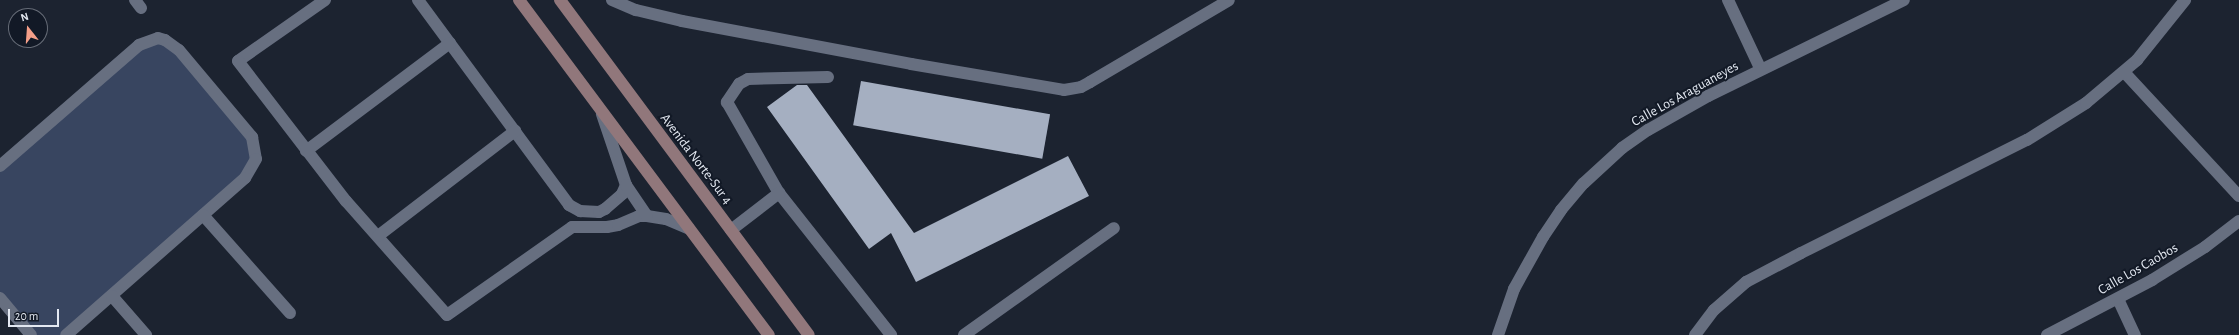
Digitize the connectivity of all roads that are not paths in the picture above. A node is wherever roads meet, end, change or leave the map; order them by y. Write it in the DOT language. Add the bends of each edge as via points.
graph roads {
  1 [pos="325,0"];
  2 [pos="418,0"];
  3 [pos="520,0"];
  4 [pos="560,0"];
  5 [pos="612,0"];
  6 [pos="1229,0"];
  7 [pos="1728,0"];
  8 [pos="1904,0"];
  9 [pos="2185,0"];
  10 [pos="450,43"];
  11 [pos="1761,70"];
  12 [pos="2124,72"];
  13 [pos="828,77"];
  14 [pos="600,108"];
  15 [pos="515,131"];
  16 [pos="306,151"];
  17 [pos="0,166"];
  18 [pos="626,186"];
  19 [pos="779,193"];
  20 [pos="2239,196"];
  21 [pos="598,212"];
  22 [pos="203,215"];
  23 [pos="647,216"];
  24 [pos="2239,220"];
  25 [pos="607,227"];
  26 [pos="1114,228"];
  27 [pos="690,229"];
  28 [pos="731,230"];
  29 [pos="378,236"];
  30 [pos="112,296"];
  31 [pos="0,298"];
  32 [pos="2118,299"];
  33 [pos="290,313"];
  34 [pos="31,335"];
  35 [pos="66,335"];
  36 [pos="146,335"];
  37 [pos="769,335"];
  38 [pos="809,335"];
  39 [pos="891,335"];
  40 [pos="964,335"];
  41 [pos="1498,335"];
  42 [pos="1695,335"];
  43 [pos="2047,335"];
  44 [pos="2135,335"];
  1 -- 16 [label="street" via="238,61"];
  2 -- 10 [label="street"];
  3 -- 14 [label="main road"];
  4 -- 28 [label="main road, Avenida Norte-Sur 4"];
  5 -- 6 [label="street" via="636,10 682,21 1064,90 1090,82"];
  7 -- 11 [label="street"];
  8 -- 11 [label="street, Calle Los Araguaneyes"];
  9 -- 12 [label="street"];
  10 -- 15 [label="street"];
  10 -- 16 [label="street"];
  11 -- 41 [label="street, Calle Los Araguaneyes" via="1648,130 1622,148 1584,183 1561,210 1526,265 1504,312"];
  12 -- 20 [label="street"];
  12 -- 42 [label="street" via="2086,103 2027,140 1746,282 1714,310"];
  13 -- 19 [label="street" via="748,79 739,84 727,102"];
  14 -- 18 [label="street"];
  14 -- 27 [label="main road"];
  15 -- 21 [label="street" via="570,205 580,211"];
  15 -- 29 [label="street"];
  16 -- 29 [label="street"];
  17 -- 22 [label="street" via="139,45 151,40 165,40 179,50 249,131 254,145 256,159 250,172"];
  18 -- 21 [label="street" via="622,194"];
  18 -- 23 [label="street"];
  19 -- 28 [label="street"];
  19 -- 39 [label="street"];
  21 -- 25 [label="street"];
  22 -- 30 [label="street"];
  22 -- 33 [label="street"];
  23 -- 25 [label="street" via="639,216"];
  23 -- 27 [label="street" via="666,219"];
  24 -- 32 [label="street, Calle Los Caobos" via="2205,247"];
  25 -- 29 [label="street" via="581,226 568,229 448,315"];
  26 -- 40 [label="street"];
  27 -- 37 [label="main road"];
  28 -- 38 [label="main road, Avenida Norte-Sur 4"];
  30 -- 35 [label="street"];
  30 -- 36 [label="street"];
  31 -- 34 [label="street"];
  32 -- 43 [label="street, Calle Los Caobos"];
  32 -- 44 [label="street"];
}
